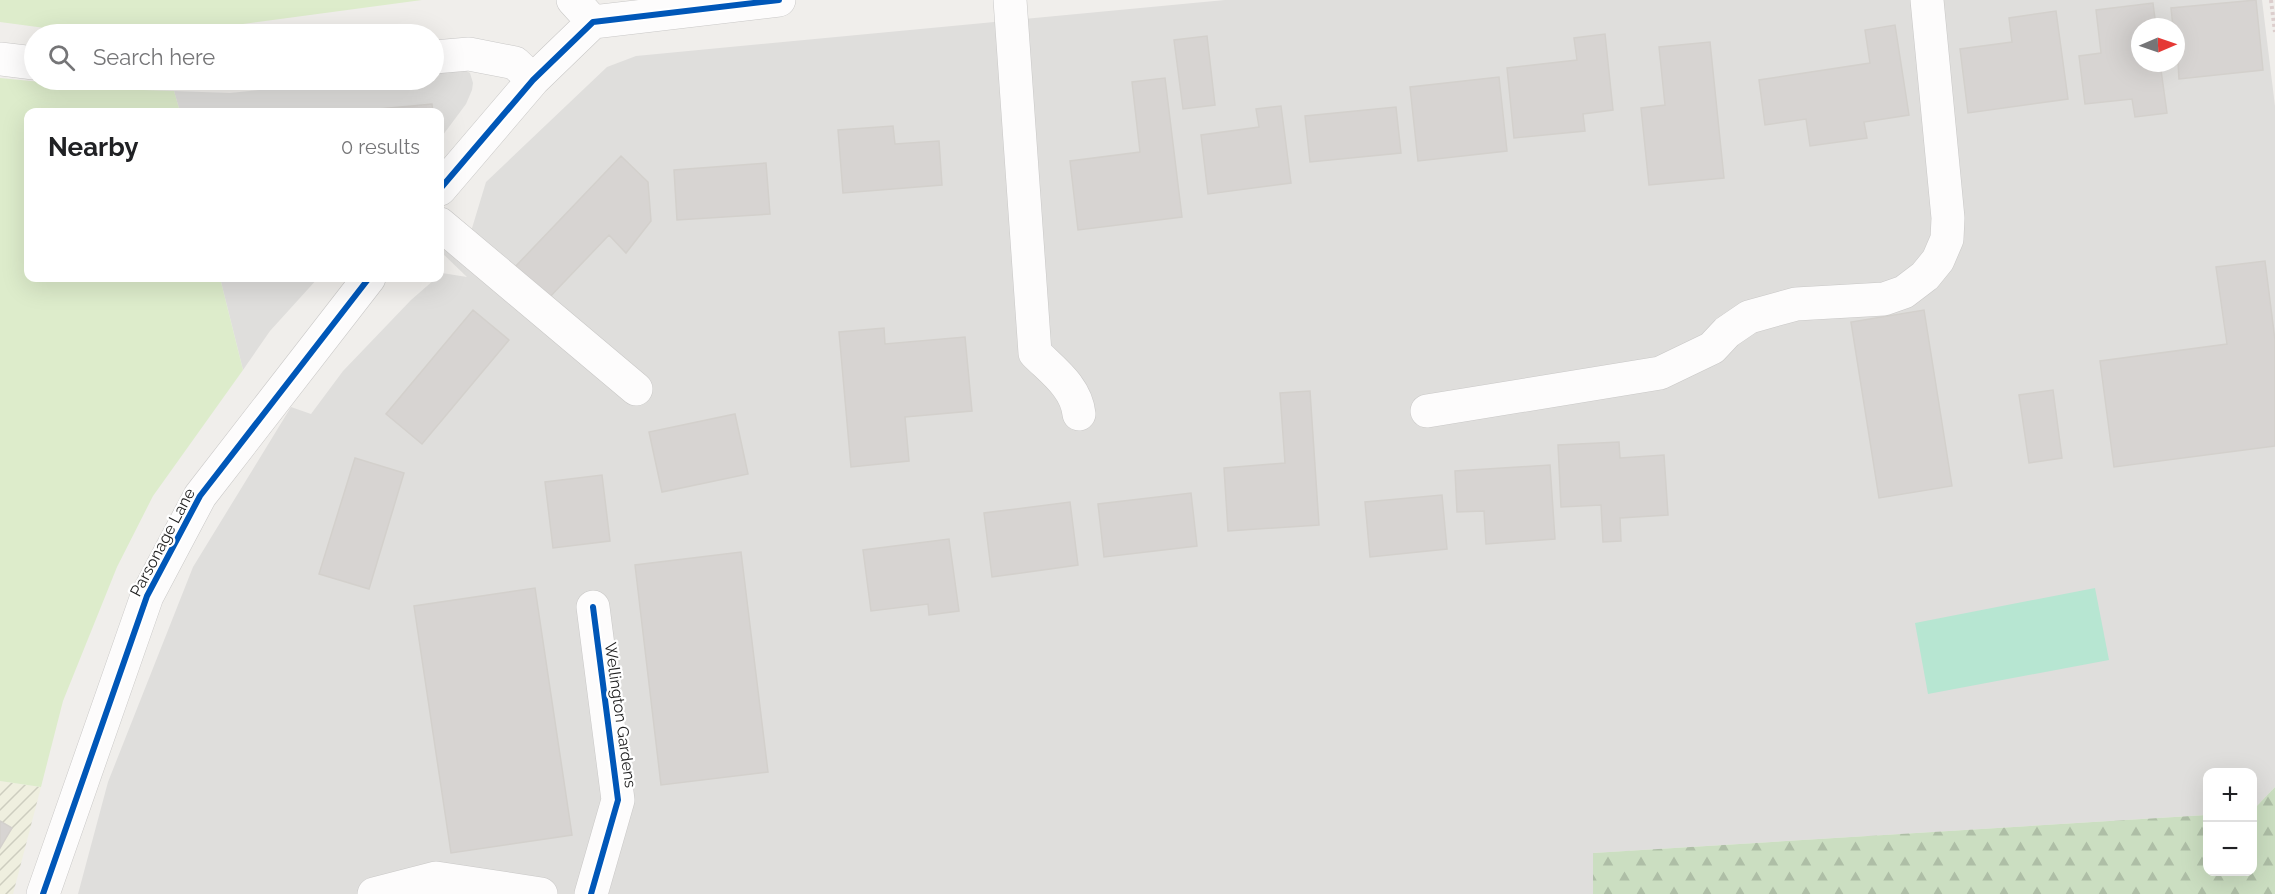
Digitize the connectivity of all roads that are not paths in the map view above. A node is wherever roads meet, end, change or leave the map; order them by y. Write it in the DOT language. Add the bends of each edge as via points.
graph roads {
  1 [pos="779,0"];
  2 [pos="1010,0"];
  3 [pos="1927,0"];
  4 [pos="583,11"];
  5 [pos="444,56"];
  6 [pos="0,59"];
  7 [pos="24,62"];
  8 [pos="533,80"];
  9 [pos="444,184"];
  10 [pos="444,227"];
  11 [pos="366,282"];
  12 [pos="636,389"];
  13 [pos="1428,411"];
  14 [pos="1079,414"];
  15 [pos="593,607"];
  16 [pos="43,894"];
  17 [pos="374,894"];
  18 [pos="541,894"];
  19 [pos="591,894"];
  1 -- 4 [label="street"];
  2 -- 14 [label="street" via="1035,353 1069,387"];
  3 -- 13 [label="street" via="1948,219 1947,239 1925,276 1904,292 1884,299 1796,304 1749,317 1712,348 1660,373"];
  4 -- 8 [label="street"];
  5 -- 8 [label="street" via="469,54 515,63"];
  6 -- 7 [label="street"];
  8 -- 9 [label="street"];
  10 -- 12 [label="street"];
  11 -- 16 [label="street, Parsonage Lane" via="200,495 147,596"];
  15 -- 19 [label="street, Wellington Gardens" via="618,800"];
  17 -- 18 [label="street" via="436,878"];
}
